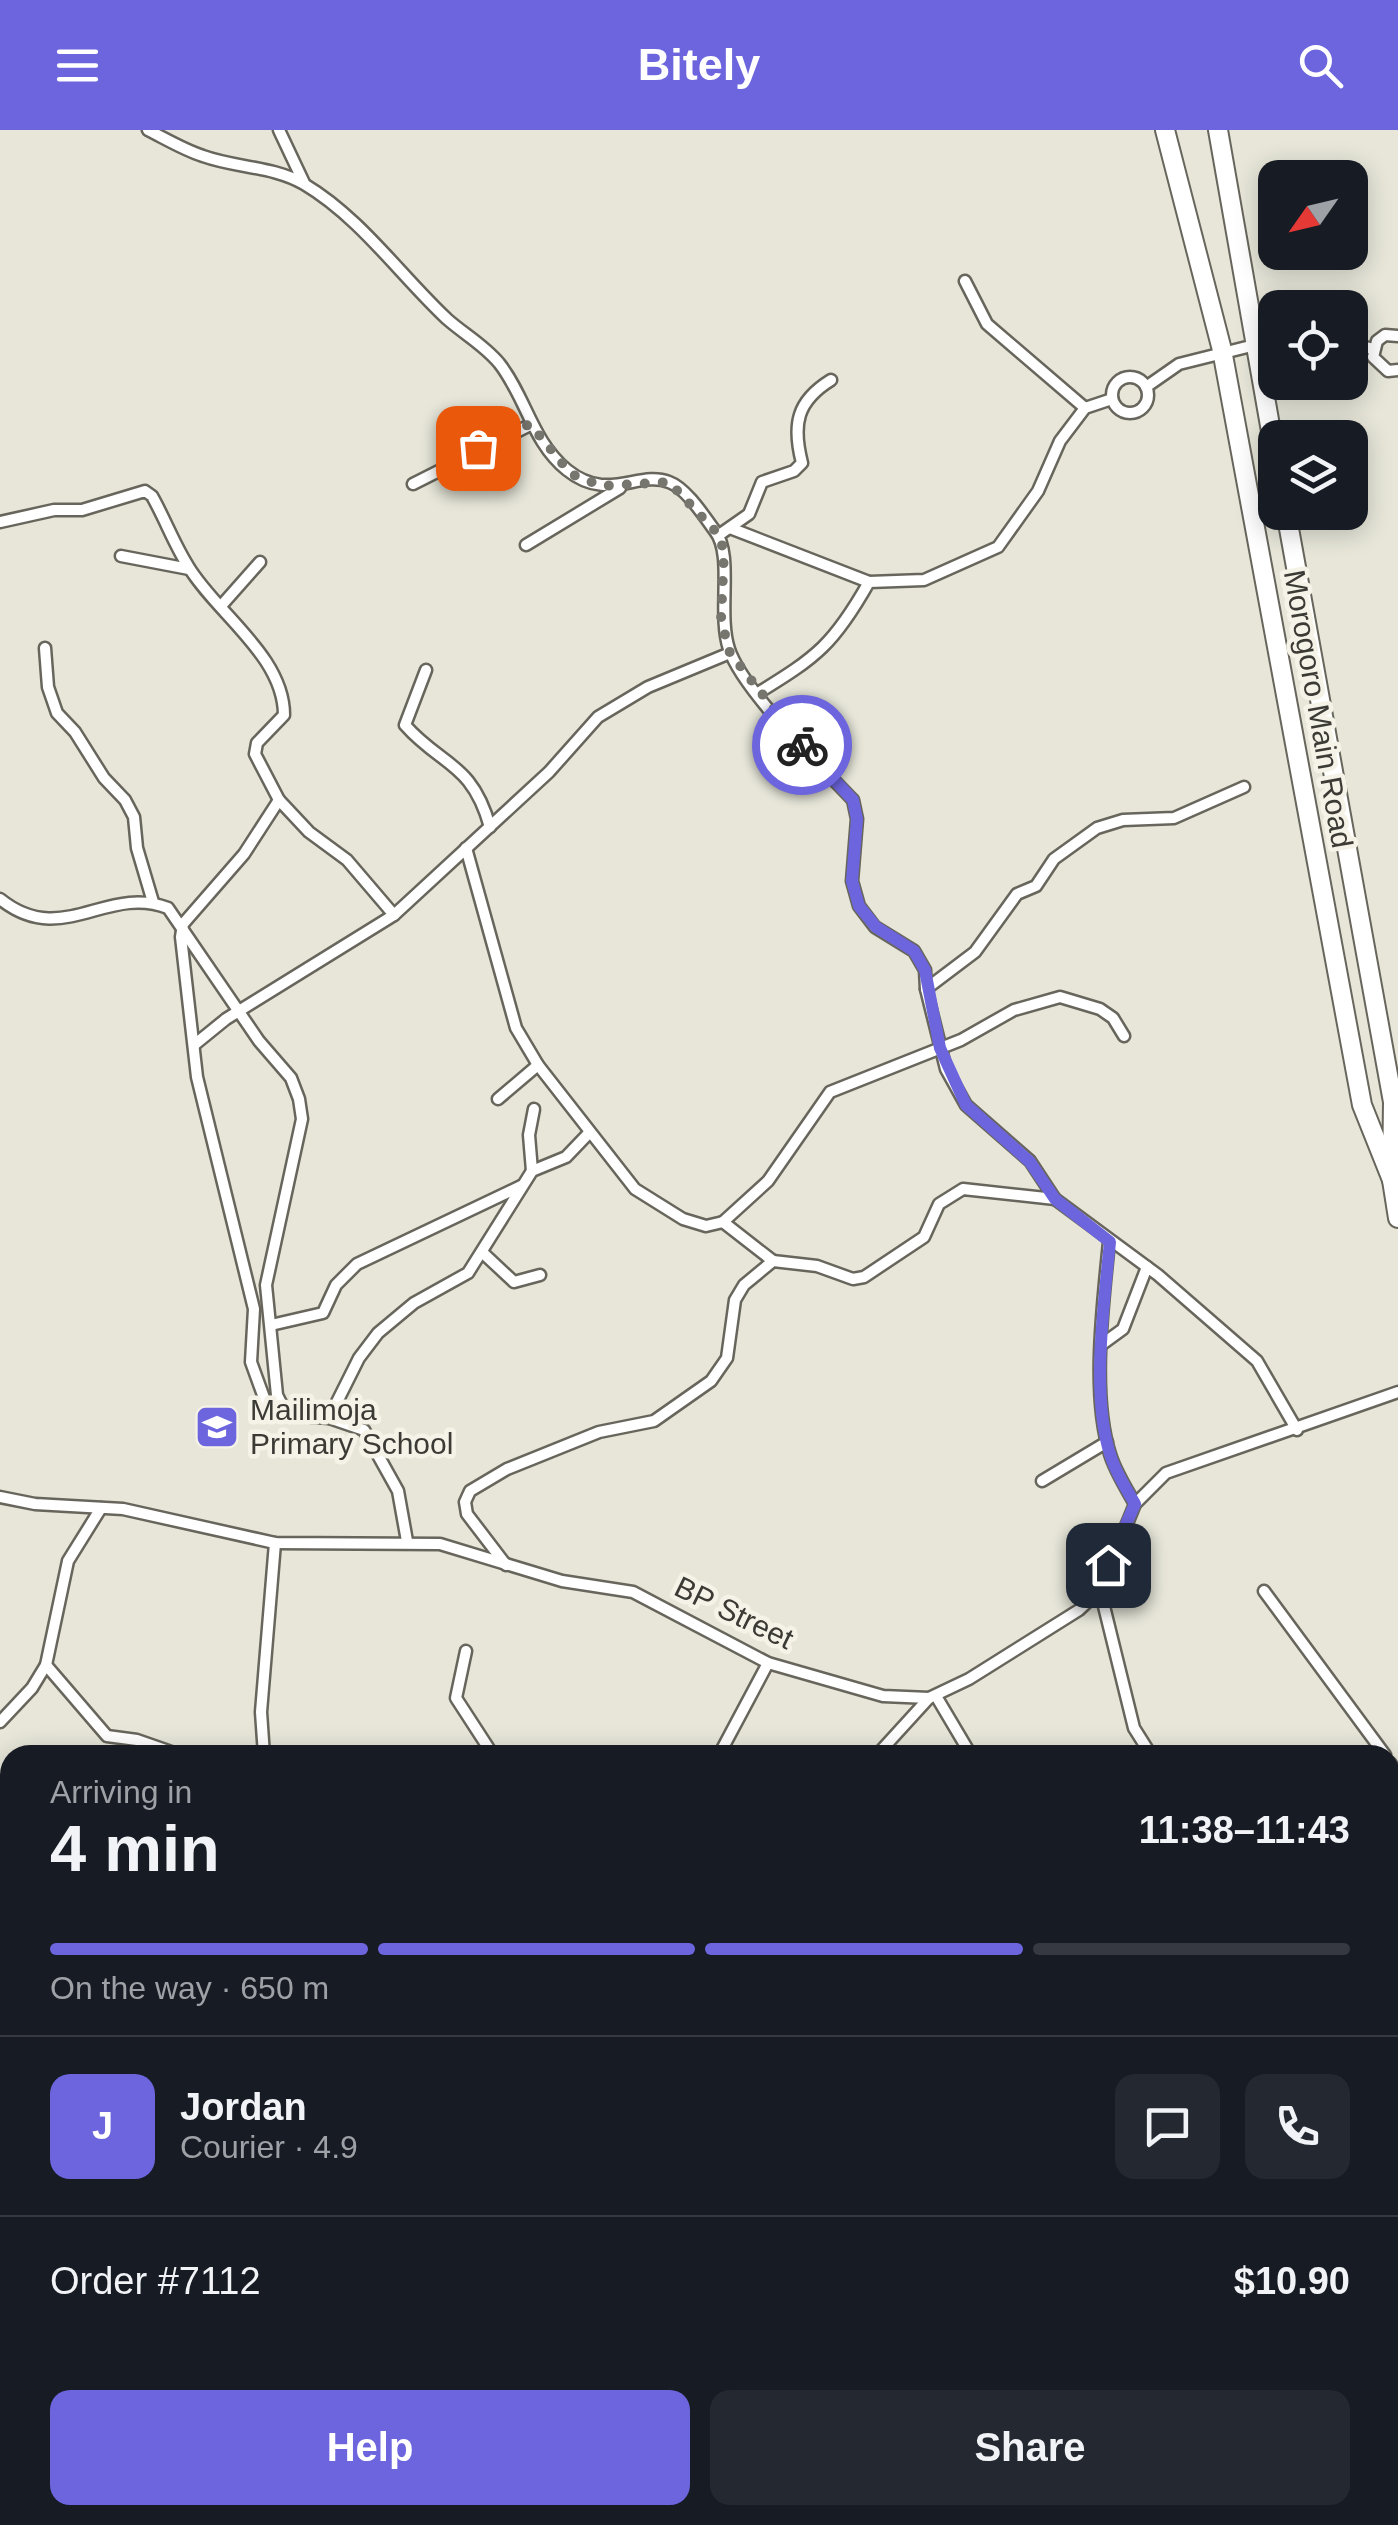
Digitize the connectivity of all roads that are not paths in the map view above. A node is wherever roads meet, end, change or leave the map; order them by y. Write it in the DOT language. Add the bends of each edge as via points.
graph roads {
  1 [pos="148,130"];
  2 [pos="279,130"];
  3 [pos="1165,130"];
  4 [pos="1218,130"];
  5 [pos="304,184"];
  6 [pos="966,281"];
  7 [pos="1398,336"];
  8 [pos="1255,343"];
  9 [pos="1258,343"];
  10 [pos="1368,348"];
  11 [pos="1374,349"];
  12 [pos="1222,350"];
  13 [pos="1398,370"];
  14 [pos="832,380"];
  15 [pos="1146,386"];
  16 [pos="1112,399"];
  17 [pos="1085,408"];
  18 [pos="1269,420"];
  19 [pos="530,424"];
  20 [pos="413,484"];
  21 [pos="621,487"];
  22 [pos="0,522"];
  23 [pos="730,528"];
  24 [pos="1289,530"];
  25 [pos="719,535"];
  26 [pos="526,545"];
  27 [pos="121,556"];
  28 [pos="260,562"];
  29 [pos="189,569"];
  30 [pos="869,582"];
  31 [pos="221,606"];
  32 [pos="45,648"];
  33 [pos="730,653"];
  34 [pos="426,670"];
  35 [pos="758,693"];
  36 [pos="1244,787"];
  37 [pos="278,800"];
  38 [pos="490,827"];
  39 [pos="466,848"];
  40 [pos="0,899"];
  41 [pos="153,902"];
  42 [pos="394,916"];
  43 [pos="182,924"];
  44 [pos="926,989"];
  45 [pos="239,1012"];
  46 [pos="1124,1036"];
  47 [pos="194,1045"];
  48 [pos="940,1048"];
  49 [pos="538,1064"];
  50 [pos="498,1099"];
  51 [pos="534,1109"];
  52 [pos="588,1133"];
  53 [pos="532,1172"];
  54 [pos="1392,1180"];
  55 [pos="522,1186"];
  56 [pos="1055,1199"];
  57 [pos="1398,1218"];
  58 [pos="723,1222"];
  59 [pos="1110,1242"];
  60 [pos="483,1253"];
  61 [pos="773,1261"];
  62 [pos="1147,1266"];
  63 [pos="540,1275"];
  64 [pos="271,1324"];
  65 [pos="1102,1345"];
  66 [pos="1398,1392"];
  67 [pos="287,1416"];
  68 [pos="330,1418"];
  69 [pos="1297,1430"];
  70 [pos="1106,1442"];
  71 [pos="1042,1481"];
  72 [pos="0,1497"];
  73 [pos="1135,1504"];
  74 [pos="101,1508"];
  75 [pos="406,1540"];
  76 [pos="275,1542"];
  77 [pos="506,1565"];
  78 [pos="1100,1590"];
  79 [pos="1264,1591"];
  80 [pos="466,1651"];
  81 [pos="768,1663"];
  82 [pos="46,1665"];
  83 [pos="932,1697"];
  84 [pos="0,1722"];
  85 [pos="140,1745"];
  86 [pos="263,1745"];
  87 [pos="487,1745"];
  88 [pos="724,1745"];
  89 [pos="886,1745"];
  90 [pos="964,1745"];
  91 [pos="1145,1745"];
  92 [pos="1378,1745"];
  1 -- 5 [label="street" via="204,157 264,168"];
  2 -- 5 [label="street"];
  3 -- 12 [label="highway, Morogoro Main Road"];
  4 -- 8 [label="highway"];
  5 -- 19 [label="street" via="378,244 448,320 498,362"];
  6 -- 17 [label="street" via="987,324"];
  7 -- 11 [label="street" via="1385,336"];
  8 -- 9 [label="street"];
  8 -- 12 [label="street"];
  8 -- 18 [label="highway"];
  10 -- 11 [label="street"];
  11 -- 13 [label="street" via="1378,366"];
  12 -- 15 [label="street" via="1179,364"];
  12 -- 54 [label="highway, Morogoro Main Road" via="1362,1104"];
  14 -- 23 [label="street" via="809,394 796,417 802,463 758,485 749,514"];
  15 -- 16 [label="street" via="1129,377 1119,380"];
  15 -- 16 [label="street" via="1148,402 1136,413 1121,412"];
  16 -- 17 [label="street"];
  17 -- 30 [label="street" via="998,547 924,580"];
  19 -- 20 [label="street"];
  19 -- 21 [label="street" via="571,474"];
  21 -- 25 [label="street" via="669,482"];
  21 -- 26 [label="street"];
  22 -- 29 [label="street" via="82,510 145,491"];
  23 -- 25 [label="street"];
  23 -- 30 [label="street"];
  24 -- 54 [label="highway, Morogoro Main Road" via="1393,1102"];
  25 -- 33 [label="street" via="721,620"];
  27 -- 29 [label="street"];
  28 -- 31 [label="street"];
  29 -- 31 [label="street"];
  30 -- 35 [label="street" via="822,652"];
  31 -- 37 [label="street" via="284,702 284,716 257,743 255,754"];
  32 -- 41 [label="street" via="57,713 134,816"];
  33 -- 35 [label="street"];
  33 -- 38 [label="street" via="598,717"];
  34 -- 38 [label="street" via="404,725 476,790"];
  35 -- 44 [label="street" via="853,800 852,881 859,906 876,927 914,951"];
  36 -- 44 [label="street" via="1174,818 1097,828 1054,859 1036,886 1017,894 975,952"];
  37 -- 42 [label="street" via="347,860"];
  37 -- 43 [label="street" via="244,854"];
  38 -- 39 [label="street"];
  39 -- 42 [label="street"];
  39 -- 49 [label="street" via="516,1028"];
  40 -- 41 [label="street" via="42,920"];
  41 -- 43 [label="street"];
  42 -- 45 [label="street"];
  43 -- 45 [label="street"];
  43 -- 47 [label="street"];
  44 -- 48 [label="street"];
  45 -- 47 [label="street"];
  45 -- 64 [label="street" via="291,1078 302,1119 266,1285"];
  46 -- 48 [label="street" via="1100,1009 1060,996 1014,1010"];
  47 -- 67 [label="street" via="254,1309 252,1362 267,1406"];
  48 -- 56 [label="street" via="966,1105 1030,1162"];
  48 -- 58 [label="street" via="821,1100 768,1181"];
  49 -- 50 [label="street"];
  49 -- 52 [label="street"];
  51 -- 53 [label="street"];
  52 -- 53 [label="street" via="566,1157"];
  52 -- 58 [label="street" via="635,1189 683,1219 706,1226"];
  53 -- 55 [label="street"];
  54 -- 57 [label="highway, Morogoro Main Road"];
  55 -- 60 [label="street"];
  55 -- 64 [label="street" via="357,1264 314,1319"];
  56 -- 59 [label="street"];
  56 -- 61 [label="street" via="962,1189 938,1204 924,1236 864,1277"];
  58 -- 61 [label="street"];
  59 -- 62 [label="street"];
  59 -- 65 [label="street"];
  60 -- 63 [label="street" via="514,1282"];
  60 -- 68 [label="street" via="452,1286 414,1303 378,1333"];
  61 -- 77 [label="street" via="735,1300 727,1358 711,1381 654,1420 600,1432 470,1491 467,1514"];
  62 -- 65 [label="street" via="1122,1329"];
  62 -- 69 [label="street" via="1257,1361"];
  64 -- 67 [label="street" via="277,1395"];
  65 -- 70 [label="street"];
  66 -- 69 [label="street"];
  67 -- 68 [label="street"];
  68 -- 75 [label="street" via="354,1423 378,1449 398,1490"];
  69 -- 73 [label="street" via="1183,1464"];
  70 -- 71 [label="street"];
  70 -- 73 [label="street"];
  72 -- 74 [label="street, BP Street"];
  73 -- 78 [label="street"];
  74 -- 76 [label="street, BP Street"];
  74 -- 82 [label="street" via="68,1560"];
  75 -- 76 [label="street, BP Street"];
  75 -- 77 [label="street, BP Street"];
  76 -- 86 [label="street"];
  77 -- 81 [label="street, BP Street" via="633,1592"];
  78 -- 83 [label="street" via="1079,1610"];
  78 -- 91 [label="street" via="1134,1728"];
  79 -- 92 [label="street"];
  80 -- 87 [label="street" via="456,1698"];
  81 -- 83 [label="street, BP Street" via="883,1696"];
  81 -- 88 [label="street"];
  82 -- 84 [label="street"];
  82 -- 85 [label="street" via="108,1736"];
  83 -- 89 [label="street"];
  83 -- 90 [label="street"];
}
